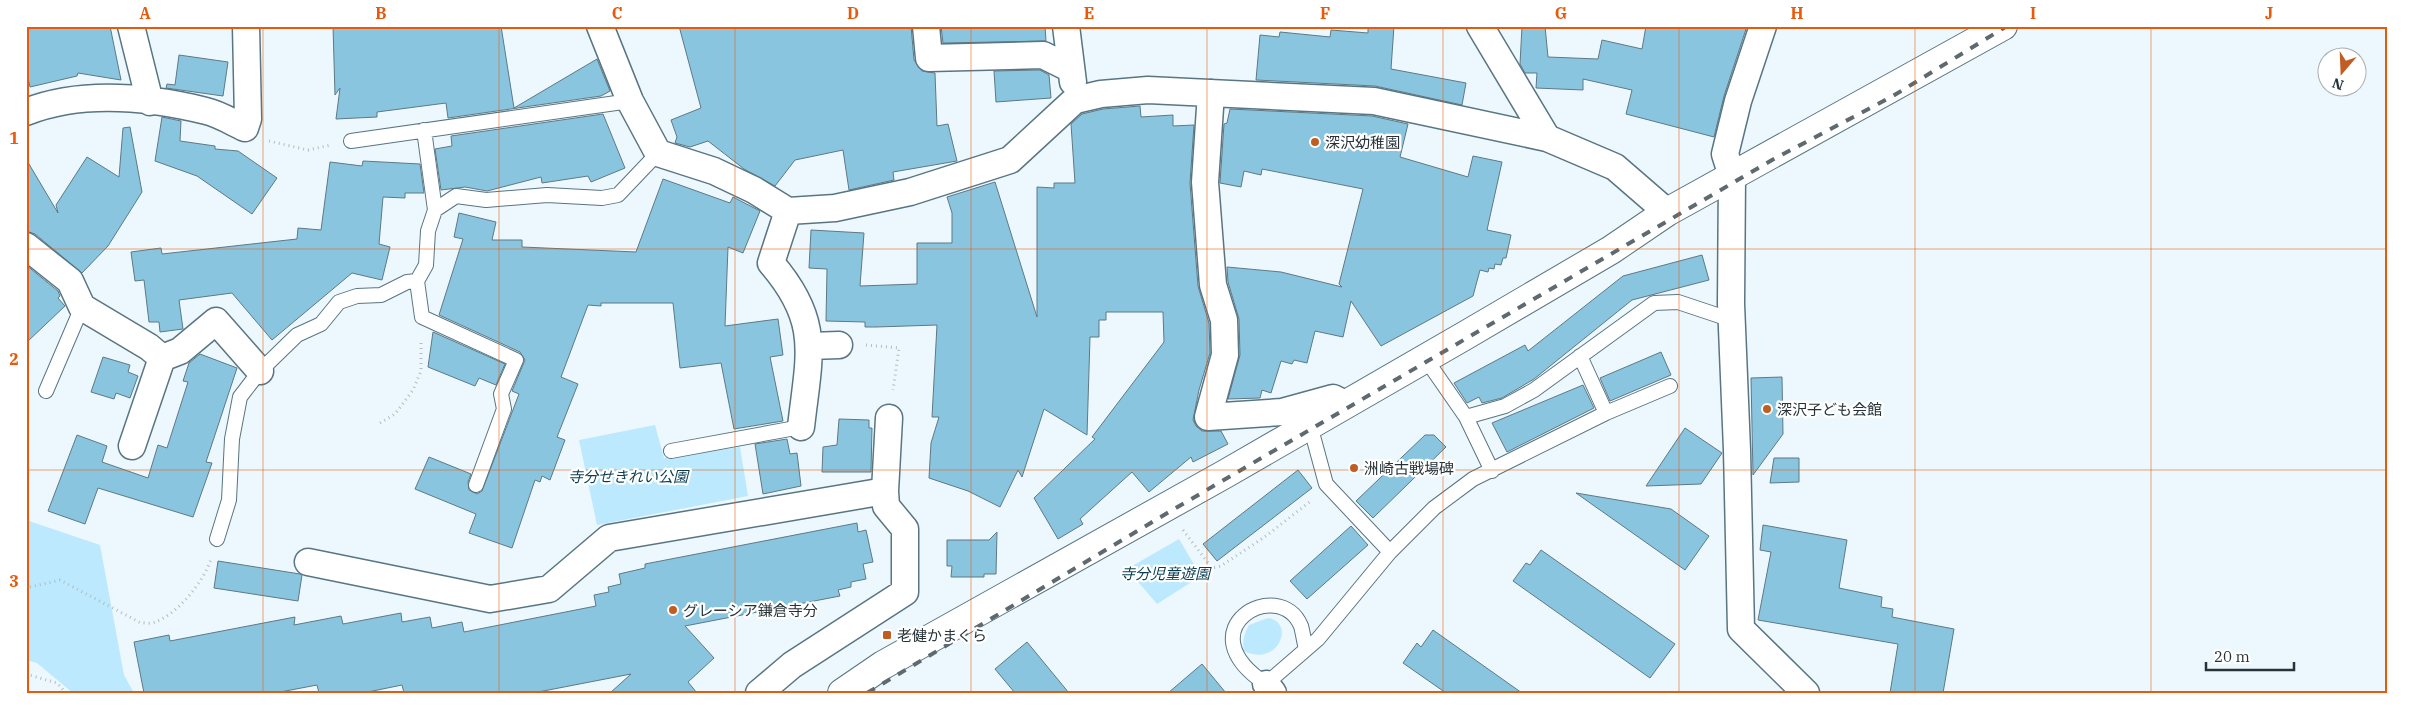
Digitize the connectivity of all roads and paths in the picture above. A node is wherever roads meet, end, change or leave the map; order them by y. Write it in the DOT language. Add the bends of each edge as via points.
graph roads {
  1 [pos="131,26"];
  2 [pos="246,26"];
  3 [pos="600,26"];
  4 [pos="926,26"];
  5 [pos="1066,26"];
  6 [pos="1480,26"];
  7 [pos="1764,26"];
  8 [pos="2003,26"];
  9 [pos="1071,69"];
  10 [pos="1211,93"];
  11 [pos="1075,100"];
  12 [pos="630,101"];
  13 [pos="150,102"];
  14 [pos="26,112"];
  15 [pos="245,128"];
  16 [pos="424,130"];
  17 [pos="1548,138"];
  18 [pos="351,141"];
  19 [pos="658,153"];
  20 [pos="1732,176"];
  21 [pos="435,210"];
  22 [pos="788,210"];
  23 [pos="1667,212"];
  24 [pos="26,246"];
  25 [pos="417,281"];
  26 [pos="82,307"];
  27 [pos="422,317"];
  28 [pos="1732,320"];
  29 [pos="839,345"];
  30 [pos="872,345"];
  31 [pos="810,346"];
  32 [pos="1580,356"];
  33 [pos="162,358"];
  34 [pos="1425,358"];
  35 [pos="260,371"];
  36 [pos="895,374"];
  37 [pos="1670,386"];
  38 [pos="46,391"];
  39 [pos="1345,404"];
  40 [pos="1606,413"];
  41 [pos="1466,417"];
  42 [pos="889,418"];
  43 [pos="380,423"];
  44 [pos="1310,425"];
  45 [pos="801,427"];
  46 [pos="132,446"];
  47 [pos="671,451"];
  48 [pos="1492,470"];
  49 [pos="476,484"];
  50 [pos="1326,484"];
  51 [pos="885,491"];
  52 [pos="1180,526"];
  53 [pos="217,539"];
  54 [pos="1390,552"];
  55 [pos="308,562"];
  56 [pos="26,590"];
  57 [pos="1306,649"];
  58 [pos="26,674"];
  59 [pos="1269,689"];
  60 [pos="66,693"];
  61 [pos="759,693"];
  62 [pos="842,693"];
  63 [pos="1806,693"];
  1 -- 13 [label="street"];
  2 -- 15 [label="street" via="248,119"];
  3 -- 12 [label="street"];
  4 -- 9 [label="street" via="929,58 1043,55"];
  5 -- 9 [label="street"];
  6 -- 17 [label="street"];
  7 -- 20 [label="street" via="1738,102 1725,154"];
  8 -- 20 [label="street"];
  9 -- 11 [label="street"];
  10 -- 11 [label="street" via="1148,90"];
  10 -- 17 [label="street" via="1374,101"];
  10 -- 39 [label="street" via="1205,182 1212,285 1224,320 1225,356 1208,417 1282,412 1333,398"];
  11 -- 22 [label="street" via="1010,160 910,192 835,208"];
  12 -- 16 [label="lane"];
  12 -- 19 [label="street"];
  13 -- 14 [label="street" via="110,98 76,100"];
  13 -- 15 [label="street" via="208,111"];
  15 -- 18 [label="path" via="263,140 308,150"];
  16 -- 18 [label="lane"];
  16 -- 21 [label="lane"];
  17 -- 23 [label="street" via="1615,167"];
  19 -- 21 [label="lane" via="618,195 602,198 547,195 486,200 456,196"];
  19 -- 22 [label="street" via="714,171"];
  20 -- 23 [label="street"];
  20 -- 28 [label="street"];
  21 -- 25 [label="lane" via="428,231 426,265"];
  22 -- 31 [label="street" via="771,263 789,284 804,313"];
  23 -- 34 [label="street" via="1611,250"];
  24 -- 26 [label="street" via="70,281"];
  25 -- 27 [label="lane"];
  25 -- 35 [label="lane" via="408,282 381,296 357,296 339,302 321,324 297,335"];
  26 -- 33 [label="street"];
  26 -- 38 [label="lane"];
  27 -- 43 [label="path" via="422,372 395,414"];
  27 -- 49 [label="lane" via="516,360 501,394 504,409"];
  28 -- 32 [label="lane" via="1678,302 1654,303"];
  28 -- 63 [label="street" via="1741,630"];
  29 -- 31 [label="street"];
  30 -- 36 [label="path" via="899,348"];
  31 -- 45 [label="street"];
  32 -- 40 [label="lane"];
  32 -- 41 [label="lane" via="1534,390 1505,406"];
  33 -- 35 [label="street" via="180,352 216,321"];
  33 -- 46 [label="street"];
  34 -- 39 [label="street"];
  34 -- 41 [label="lane"];
  35 -- 53 [label="lane" via="240,397 232,440 229,500"];
  37 -- 40 [label="lane"];
  39 -- 44 [label="street"];
  40 -- 48 [label="lane"];
  41 -- 48 [label="lane"];
  42 -- 51 [label="street"];
  44 -- 50 [label="lane"];
  44 -- 62 [label="street" via="883,665"];
  45 -- 47 [label="lane"];
  48 -- 54 [label="lane" via="1473,479 1434,508"];
  50 -- 52 [label="path" via="1308,504 1221,566 1212,568"];
  50 -- 54 [label="lane"];
  51 -- 55 [label="street" via="609,538 549,589 490,599"];
  51 -- 61 [label="street" via="886,506 905,529 905,592 792,665"];
  53 -- 56 [label="path" via="207,570 182,604 154,623 139,622 60,580"];
  54 -- 57 [label="lane" via="1318,639"];
  57 -- 59 [label="lane"];
  57 -- 59 [label="lane" via="1300,625 1291,614 1274,605 1249,610 1233,636 1233,650 1250,674"];
  58 -- 60 [label="path" via="57,683"];
}
